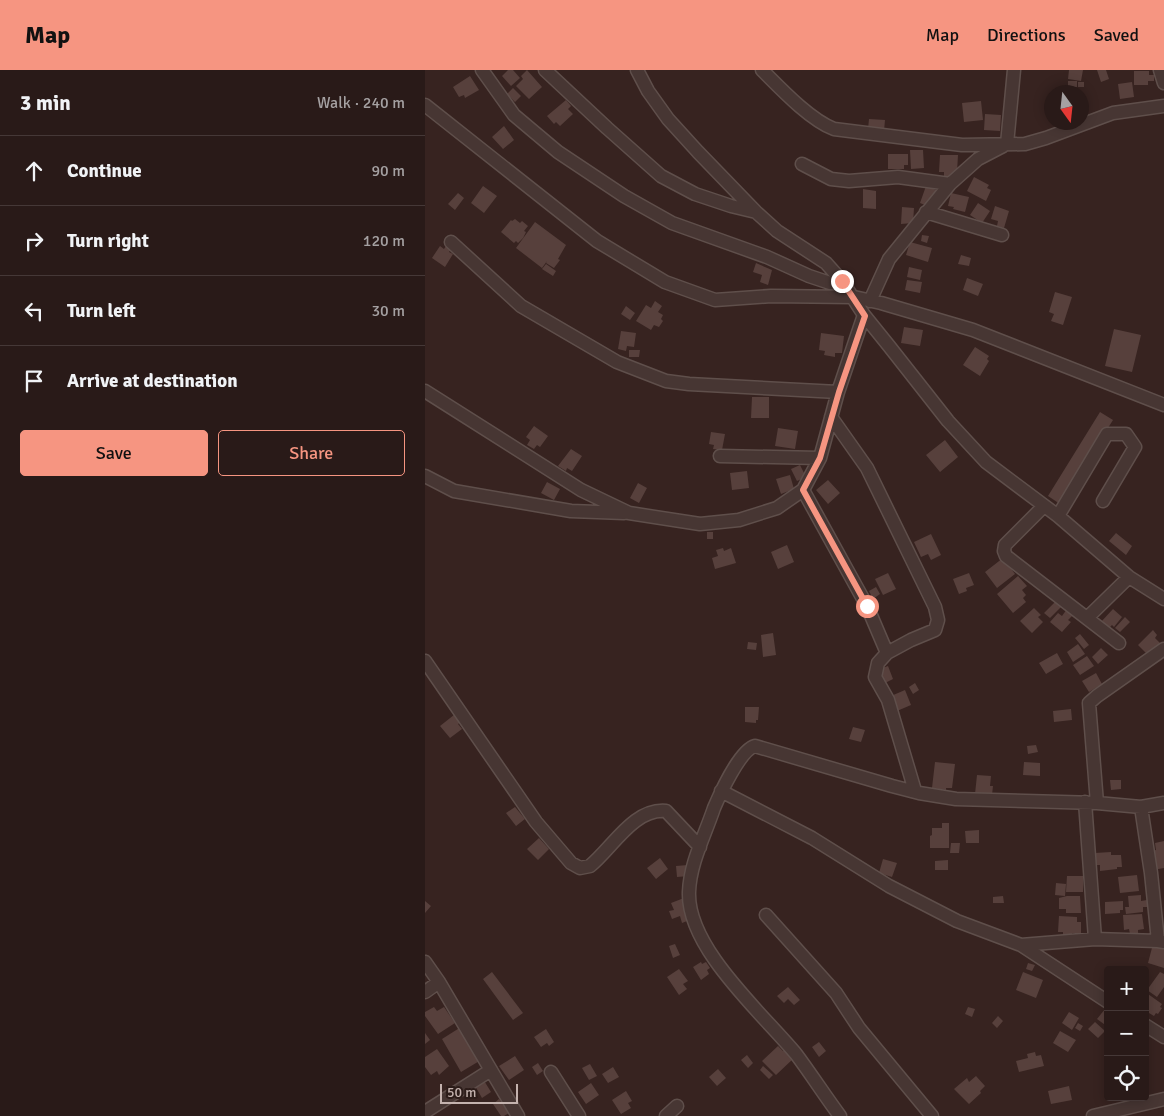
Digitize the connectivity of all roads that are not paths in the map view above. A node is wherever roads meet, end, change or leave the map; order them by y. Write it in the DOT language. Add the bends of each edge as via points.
graph roads {
  1 [pos="482,70"];
  2 [pos="545,70"];
  3 [pos="637,70"];
  4 [pos="761,70"];
  5 [pos="1014,70"];
  6 [pos="1160,70"];
  7 [pos="1164,83"];
  8 [pos="1164,106"];
  9 [pos="427,111"];
  10 [pos="1007,144"];
  11 [pos="802,164"];
  12 [pos="950,184"];
  13 [pos="756,212"];
  14 [pos="927,212"];
  15 [pos="1002,235"];
  16 [pos="451,242"];
  17 [pos="842,281"];
  18 [pos="854,297"];
  19 [pos="870,301"];
  20 [pos="865,316"];
  21 [pos="425,391"];
  22 [pos="839,392"];
  23 [pos="1164,405"];
  24 [pos="831,417"];
  25 [pos="720,456"];
  26 [pos="820,458"];
  27 [pos="425,476"];
  28 [pos="803,490"];
  29 [pos="1103,501"];
  30 [pos="1044,506"];
  31 [pos="629,513"];
  32 [pos="1058,516"];
  33 [pos="1129,577"];
  34 [pos="1164,599"];
  35 [pos="1087,618"];
  36 [pos="1119,643"];
  37 [pos="1164,649"];
  38 [pos="887,653"];
  39 [pos="425,660"];
  40 [pos="721,791"];
  41 [pos="915,791"];
  42 [pos="1091,802"];
  43 [pos="1164,803"];
  44 [pos="1141,807"];
  45 [pos="700,847"];
  46 [pos="766,915"];
  47 [pos="1095,939"];
  48 [pos="1161,941"];
  49 [pos="1021,945"];
  50 [pos="425,962"];
  51 [pos="439,982"];
  52 [pos="425,992"];
  53 [pos="1104,999"];
  54 [pos="1149,1028"];
  55 [pos="1164,1037"];
  56 [pos="491,1070"];
  57 [pos="551,1072"];
  58 [pos="1164,1098"];
  59 [pos="677,1106"];
  60 [pos="425,1112"];
  61 [pos="518,1116"];
  62 [pos="579,1116"];
  63 [pos="665,1116"];
  64 [pos="840,1116"];
  65 [pos="932,1116"];
  66 [pos="1093,1116"];
  1 -- 17 [label="street" via="514,115 558,152 624,196 672,222 809,276 830,282"];
  2 -- 13 [label="street" via="661,176 695,194"];
  3 -- 13 [label="street" via="668,119"];
  4 -- 10 [label="street" via="796,102 834,129 962,145"];
  5 -- 10 [label="street"];
  6 -- 7 [label="street"];
  8 -- 10 [label="street" via="1113,114 1025,144"];
  9 -- 18 [label="street" via="597,241 665,282 715,300 771,296"];
  10 -- 12 [label="street" via="978,159"];
  11 -- 12 [label="street" via="831,179 849,181 898,177"];
  12 -- 14 [label="street"];
  13 -- 17 [label="street" via="777,231 826,263"];
  14 -- 15 [label="street"];
  14 -- 19 [label="street" via="889,259"];
  16 -- 22 [label="street" via="521,306 617,362 666,382"];
  17 -- 18 [label="street"];
  18 -- 19 [label="street"];
  18 -- 20 [label="street"];
  19 -- 23 [label="street" via="973,330"];
  20 -- 22 [label="street"];
  20 -- 30 [label="street" via="948,421 986,462"];
  21 -- 31 [label="street" via="581,490"];
  22 -- 24 [label="street"];
  24 -- 26 [label="street"];
  24 -- 38 [label="street" via="867,468 935,607 938,620 935,630"];
  25 -- 26 [label="street"];
  26 -- 28 [label="street"];
  27 -- 31 [label="street" via="454,491 571,511"];
  28 -- 31 [label="street" via="777,508 739,520 700,524"];
  28 -- 38 [label="street" via="867,606"];
  29 -- 32 [label="street" via="1135,447 1126,434 1107,434"];
  30 -- 32 [label="street"];
  30 -- 35 [label="street" via="1005,545 1004,551 1025,572"];
  32 -- 33 [label="street"];
  33 -- 34 [label="street"];
  33 -- 35 [label="street"];
  35 -- 36 [label="street"];
  37 -- 42 [label="street" via="1089,703"];
  38 -- 41 [label="street" via="878,663 875,677 888,700"];
  39 -- 45 [label="street" via="536,822 571,863 580,868 590,866 639,817 659,810 667,811"];
  40 -- 41 [label="street" via="746,751 755,746"];
  40 -- 45 [label="street"];
  40 -- 49 [label="street" via="812,838 906,895 957,921"];
  41 -- 42 [label="street" via="966,799"];
  42 -- 44 [label="street"];
  42 -- 47 [label="street"];
  43 -- 44 [label="street"];
  44 -- 48 [label="street"];
  45 -- 64 [label="street" via="691,872 690,909 708,950 734,985 795,1054"];
  46 -- 65 [label="street" via="836,993 859,1028"];
  47 -- 48 [label="street"];
  47 -- 49 [label="street"];
  49 -- 53 [label="street"];
  50 -- 51 [label="street"];
  51 -- 52 [label="street"];
  51 -- 56 [label="street"];
  54 -- 55 [label="street"];
  56 -- 60 [label="street"];
  56 -- 61 [label="street"];
  57 -- 62 [label="street"];
  58 -- 66 [label="street"];
  59 -- 63 [label="street"];
}
